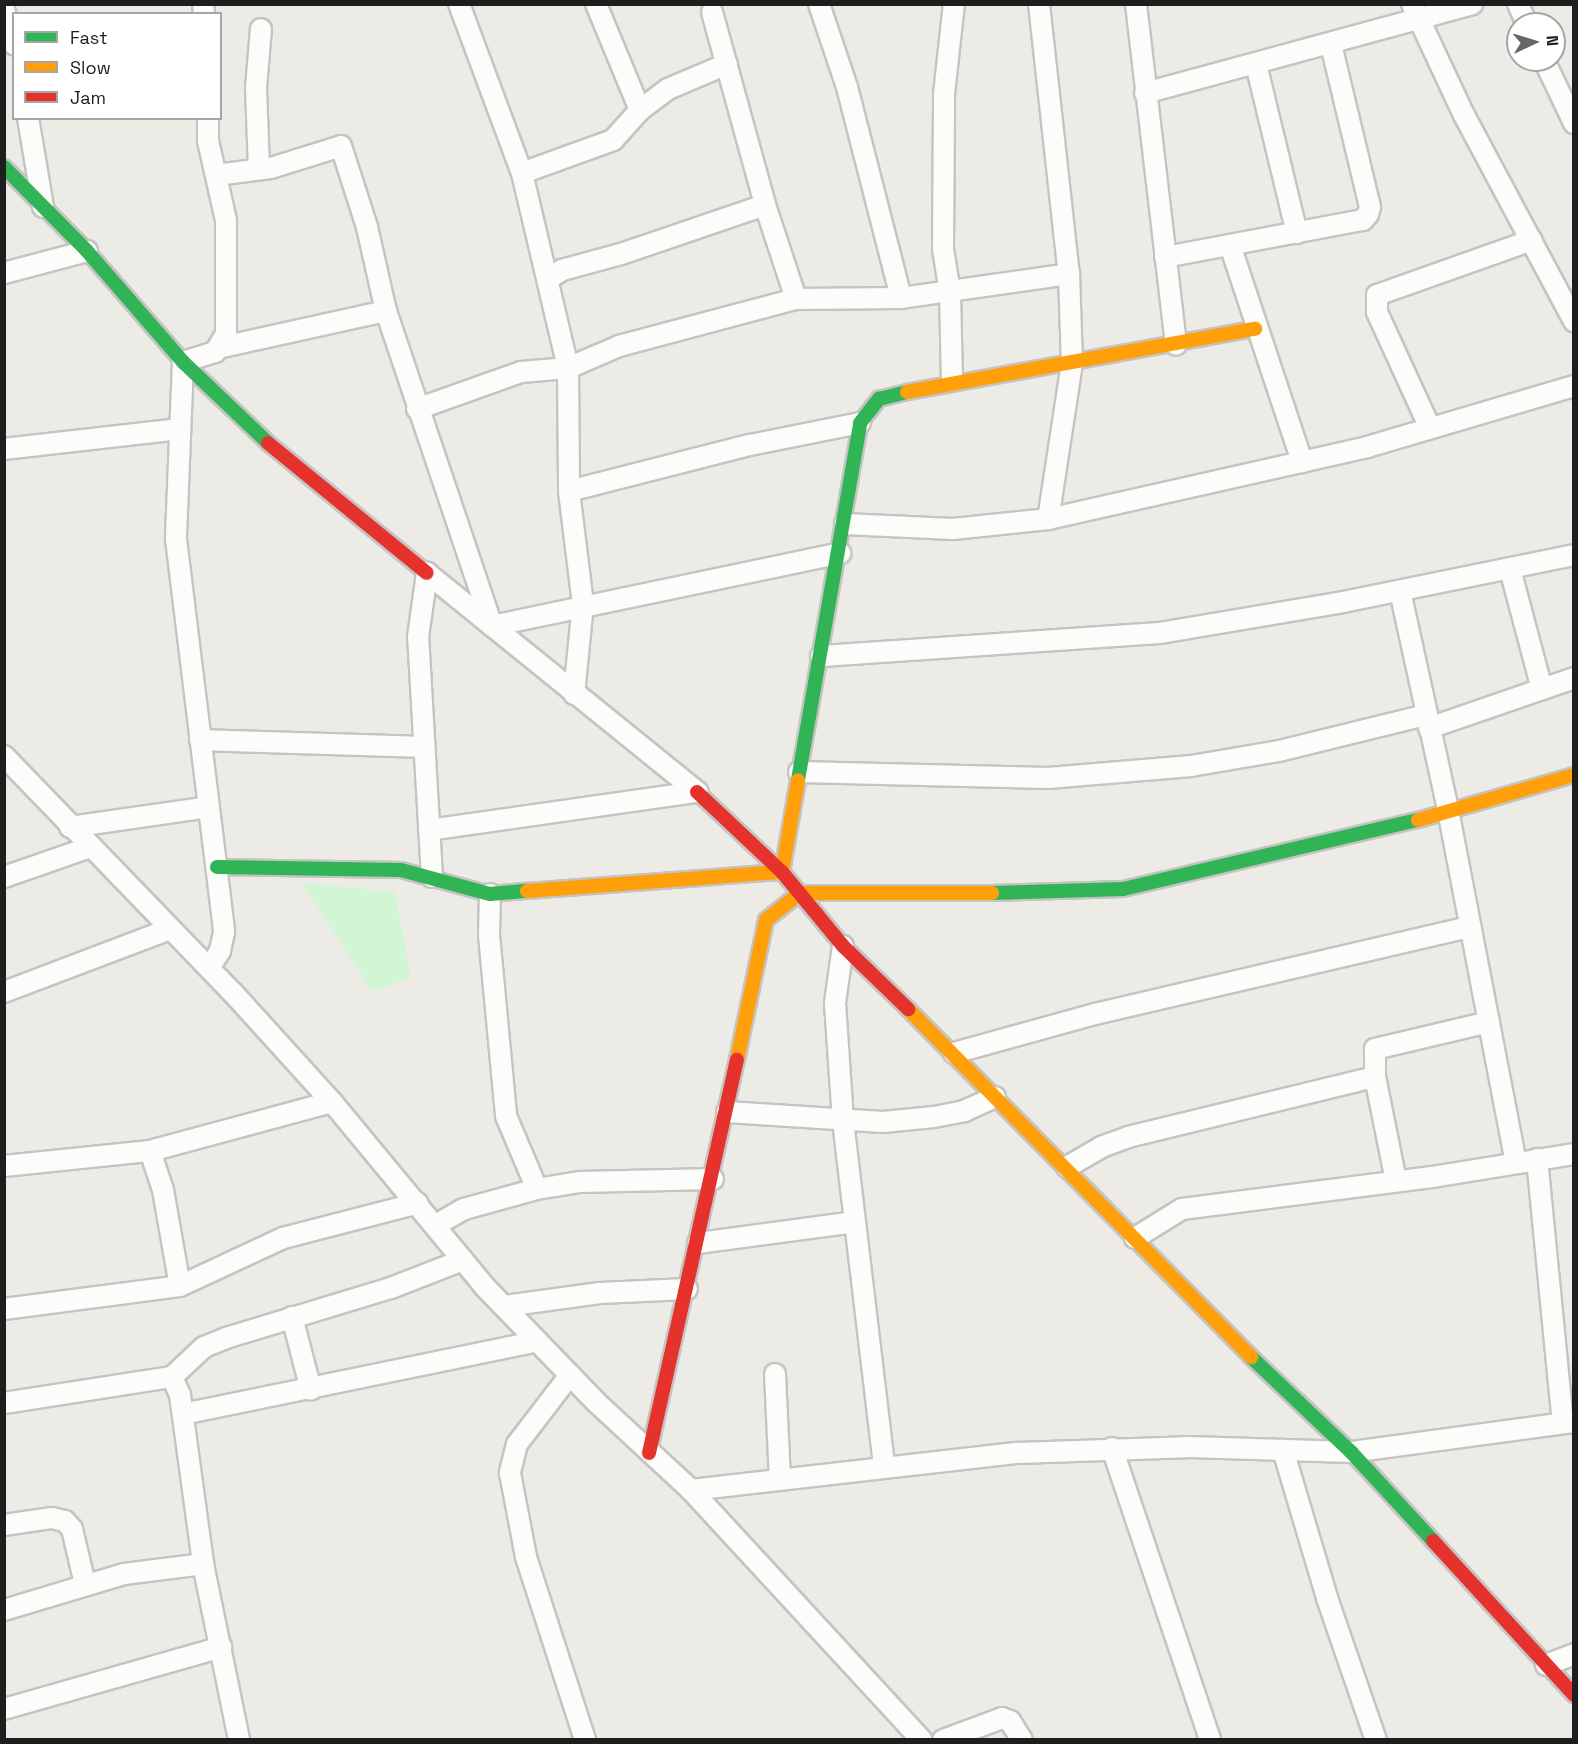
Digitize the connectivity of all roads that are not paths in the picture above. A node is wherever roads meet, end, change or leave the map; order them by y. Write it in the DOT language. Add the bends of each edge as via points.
graph roads {
  1 [pos="459,4"];
  2 [pos="596,4"];
  3 [pos="819,4"];
  4 [pos="954,4"];
  5 [pos="1039,4"];
  6 [pos="1136,4"];
  7 [pos="1472,4"];
  8 [pos="5,6"];
  9 [pos="717,7"];
  10 [pos="1416,12"];
  11 [pos="261,29"];
  12 [pos="12,36"];
  13 [pos="1331,44"];
  14 [pos="727,64"];
  15 [pos="1256,64"];
  16 [pos="1550,72"];
  17 [pos="1145,93"];
  18 [pos="640,110"];
  19 [pos="28,120"];
  20 [pos="208,120"];
  21 [pos="1574,123"];
  22 [pos="4,166"];
  23 [pos="258,169"];
  24 [pos="522,173"];
  25 [pos="216,175"];
  26 [pos="765,205"];
  27 [pos="43,207"];
  28 [pos="1297,234"];
  29 [pos="1532,240"];
  30 [pos="1230,245"];
  31 [pos="87,251"];
  32 [pos="1165,257"];
  33 [pos="4,273"];
  34 [pos="1069,274"];
  35 [pos="548,279"];
  36 [pos="1565,282"];
  37 [pos="950,293"];
  38 [pos="901,298"];
  39 [pos="796,299"];
  40 [pos="386,311"];
  41 [pos="1574,321"];
  42 [pos="1255,329"];
  43 [pos="1176,345"];
  44 [pos="222,347"];
  45 [pos="183,362"];
  46 [pos="1072,363"];
  47 [pos="568,368"];
  48 [pos="952,381"];
  49 [pos="1574,386"];
  50 [pos="417,409"];
  51 [pos="860,423"];
  52 [pos="1430,428"];
  53 [pos="179,429"];
  54 [pos="4,449"];
  55 [pos="1302,462"];
  56 [pos="569,491"];
  57 [pos="1048,519"];
  58 [pos="845,524"];
  59 [pos="840,553"];
  60 [pos="1574,555"];
  61 [pos="1510,569"];
  62 [pos="427,573"];
  63 [pos="1400,591"];
  64 [pos="583,604"];
  65 [pos="492,626"];
  66 [pos="821,656"];
  67 [pos="1574,678"];
  68 [pos="1542,689"];
  69 [pos="574,694"];
  70 [pos="1428,721"];
  71 [pos="200,740"];
  72 [pos="424,747"];
  73 [pos="4,756"];
  74 [pos="799,772"];
  75 [pos="1574,775"];
  76 [pos="698,792"];
  77 [pos="208,807"];
  78 [pos="1448,810"];
  79 [pos="70,827"];
  80 [pos="429,830"];
  81 [pos="90,847"];
  82 [pos="217,867"];
  83 [pos="782,872"];
  84 [pos="4,877"];
  85 [pos="432,877"];
  86 [pos="800,893"];
  87 [pos="490,894"];
  88 [pos="1470,927"];
  89 [pos="170,930"];
  90 [pos="843,946"];
  91 [pos="208,968"];
  92 [pos="4,992"];
  93 [pos="1489,1022"];
  94 [pos="954,1053"];
  95 [pos="1375,1077"];
  96 [pos="994,1097"];
  97 [pos="332,1102"];
  98 [pos="727,1112"];
  99 [pos="843,1121"];
  100 [pos="150,1151"];
  101 [pos="1574,1155"];
  102 [pos="1537,1159"];
  103 [pos="1516,1163"];
  104 [pos="4,1166"];
  105 [pos="1067,1167"];
  106 [pos="712,1179"];
  107 [pos="1396,1181"];
  108 [pos="537,1188"];
  109 [pos="418,1203"];
  110 [pos="855,1222"];
  111 [pos="436,1225"];
  112 [pos="1135,1238"];
  113 [pos="698,1243"];
  114 [pos="464,1260"];
  115 [pos="180,1286"];
  116 [pos="687,1289"];
  117 [pos="505,1306"];
  118 [pos="4,1309"];
  119 [pos="292,1317"];
  120 [pos="538,1341"];
  121 [pos="776,1374"];
  122 [pos="570,1375"];
  123 [pos="172,1377"];
  124 [pos="310,1389"];
  125 [pos="4,1403"];
  126 [pos="183,1414"];
  127 [pos="1568,1422"];
  128 [pos="1112,1448"];
  129 [pos="1283,1450"];
  130 [pos="1351,1452"];
  131 [pos="649,1453"];
  132 [pos="884,1466"];
  133 [pos="780,1479"];
  134 [pos="691,1490"];
  135 [pos="4,1525"];
  136 [pos="203,1564"];
  137 [pos="85,1584"];
  138 [pos="4,1610"];
  139 [pos="220,1647"];
  140 [pos="1574,1654"];
  141 [pos="1546,1665"];
  142 [pos="1574,1695"];
  143 [pos="4,1710"];
  144 [pos="239,1740"];
  145 [pos="585,1740"];
  146 [pos="922,1740"];
  147 [pos="943,1740"];
  148 [pos="1022,1740"];
  149 [pos="1210,1740"];
  150 [pos="1376,1740"];
  1 -- 24 [label="street"];
  2 -- 18 [label="street"];
  3 -- 38 [label="street" via="847,87"];
  4 -- 37 [label="street" via="944,94 943,249"];
  5 -- 34 [label="street"];
  6 -- 17 [label="street"];
  7 -- 10 [label="street"];
  8 -- 12 [label="street"];
  9 -- 14 [label="street"];
  10 -- 13 [label="street"];
  10 -- 29 [label="street" via="1464,115"];
  11 -- 23 [label="street" via="256,88"];
  13 -- 15 [label="street"];
  13 -- 28 [label="street" via="1370,207 1363,220"];
  14 -- 18 [label="street" via="668,89"];
  14 -- 26 [label="street"];
  15 -- 17 [label="street"];
  15 -- 28 [label="street"];
  16 -- 21 [label="street"];
  17 -- 32 [label="street"];
  18 -- 24 [label="street" via="614,140"];
  19 -- 27 [label="street"];
  20 -- 25 [label="street" via="208,141"];
  22 -- 27 [label="street"];
  23 -- 25 [label="street"];
  23 -- 40 [label="street" via="341,146 367,228"];
  24 -- 35 [label="street"];
  25 -- 44 [label="street" via="228,248 226,334"];
  26 -- 35 [label="street" via="562,270"];
  26 -- 39 [label="street"];
  27 -- 31 [label="street"];
  28 -- 30 [label="street"];
  29 -- 36 [label="street"];
  29 -- 52 [label="street" via="1377,295 1377,312"];
  30 -- 32 [label="street"];
  30 -- 42 [label="street"];
  31 -- 33 [label="street"];
  31 -- 45 [label="street"];
  32 -- 43 [label="street"];
  34 -- 37 [label="street"];
  34 -- 46 [label="street"];
  35 -- 47 [label="street"];
  36 -- 41 [label="street"];
  37 -- 38 [label="street"];
  37 -- 48 [label="street"];
  38 -- 39 [label="street"];
  39 -- 47 [label="street" via="620,346"];
  40 -- 44 [label="street"];
  40 -- 50 [label="street"];
  42 -- 43 [label="street"];
  42 -- 55 [label="street"];
  43 -- 46 [label="street"];
  44 -- 45 [label="street"];
  45 -- 53 [label="street"];
  45 -- 62 [label="street" via="290,464"];
  46 -- 48 [label="street"];
  46 -- 57 [label="street"];
  47 -- 50 [label="street" via="521,372"];
  47 -- 56 [label="street"];
  48 -- 51 [label="street" via="879,399"];
  49 -- 52 [label="street"];
  50 -- 65 [label="street"];
  51 -- 56 [label="street" via="750,445"];
  51 -- 58 [label="street"];
  52 -- 55 [label="street"];
  53 -- 54 [label="street"];
  53 -- 71 [label="street" via="176,539"];
  55 -- 57 [label="street"];
  56 -- 64 [label="street"];
  57 -- 58 [label="street" via="953,529"];
  58 -- 59 [label="street"];
  59 -- 64 [label="street"];
  59 -- 66 [label="street"];
  60 -- 61 [label="street"];
  61 -- 63 [label="street"];
  61 -- 68 [label="street"];
  62 -- 65 [label="street"];
  62 -- 72 [label="street" via="418,637"];
  63 -- 66 [label="street" via="1160,633"];
  63 -- 70 [label="street"];
  64 -- 65 [label="street"];
  64 -- 69 [label="street"];
  65 -- 69 [label="street"];
  66 -- 74 [label="street"];
  67 -- 68 [label="street"];
  68 -- 70 [label="street"];
  69 -- 76 [label="street"];
  70 -- 74 [label="street" via="1191,766 1048,778"];
  70 -- 78 [label="street"];
  71 -- 72 [label="street"];
  71 -- 77 [label="street"];
  72 -- 80 [label="street"];
  73 -- 79 [label="street"];
  74 -- 83 [label="street"];
  75 -- 78 [label="street"];
  76 -- 80 [label="street"];
  76 -- 83 [label="street"];
  77 -- 79 [label="street"];
  77 -- 82 [label="street"];
  78 -- 86 [label="street" via="1380,831 1123,889 1056,893"];
  78 -- 88 [label="street"];
  79 -- 81 [label="street"];
  80 -- 85 [label="street"];
  81 -- 84 [label="street"];
  81 -- 89 [label="street"];
  82 -- 85 [label="street" via="401,870"];
  82 -- 91 [label="street" via="224,942"];
  83 -- 86 [label="street"];
  83 -- 87 [label="street"];
  85 -- 87 [label="street" via="461,889"];
  86 -- 90 [label="street"];
  86 -- 98 [label="street" via="766,920"];
  87 -- 108 [label="street" via="489,935 506,1116"];
  88 -- 93 [label="street"];
  88 -- 94 [label="street" via="1106,1011"];
  89 -- 91 [label="street"];
  89 -- 92 [label="street"];
  90 -- 94 [label="street"];
  90 -- 99 [label="street" via="835,1003"];
  91 -- 97 [label="street"];
  93 -- 95 [label="street" via="1379,1046 1373,1055"];
  93 -- 103 [label="street"];
  94 -- 96 [label="street"];
  95 -- 105 [label="street" via="1128,1137"];
  95 -- 107 [label="street"];
  96 -- 99 [label="street" via="934,1117"];
  96 -- 105 [label="street"];
  97 -- 100 [label="street"];
  97 -- 109 [label="street"];
  98 -- 99 [label="street"];
  98 -- 106 [label="street"];
  99 -- 110 [label="street"];
  100 -- 104 [label="street"];
  100 -- 115 [label="street" via="163,1190"];
  101 -- 102 [label="street"];
  102 -- 103 [label="street"];
  102 -- 127 [label="street"];
  103 -- 107 [label="street"];
  105 -- 112 [label="street"];
  106 -- 108 [label="street" via="580,1182"];
  106 -- 113 [label="street"];
  107 -- 112 [label="street" via="1182,1209"];
  108 -- 111 [label="street" via="464,1209"];
  109 -- 111 [label="street"];
  109 -- 115 [label="street" via="283,1238"];
  110 -- 113 [label="street"];
  110 -- 132 [label="street"];
  111 -- 114 [label="street"];
  112 -- 130 [label="street" via="1233,1340"];
  113 -- 116 [label="street"];
  114 -- 117 [label="street"];
  114 -- 119 [label="street" via="391,1288"];
  115 -- 118 [label="street"];
  116 -- 117 [label="street" via="600,1293"];
  116 -- 131 [label="street"];
  117 -- 120 [label="street"];
  119 -- 123 [label="street" via="204,1347"];
  119 -- 124 [label="street"];
  120 -- 122 [label="street"];
  120 -- 124 [label="street"];
  121 -- 133 [label="street"];
  122 -- 131 [label="street"];
  122 -- 145 [label="street" via="517,1444 510,1473 526,1557"];
  123 -- 125 [label="street"];
  123 -- 126 [label="street"];
  124 -- 126 [label="street"];
  126 -- 136 [label="street"];
  127 -- 130 [label="street"];
  128 -- 129 [label="street"];
  128 -- 132 [label="street"];
  128 -- 149 [label="street"];
  129 -- 130 [label="street"];
  129 -- 150 [label="street" via="1327,1598"];
  130 -- 141 [label="street"];
  131 -- 134 [label="street"];
  132 -- 133 [label="street"];
  133 -- 134 [label="street"];
  134 -- 146 [label="street"];
  135 -- 137 [label="street" via="52,1518 65,1521 72,1529"];
  136 -- 137 [label="street" via="124,1574"];
  136 -- 139 [label="street"];
  137 -- 138 [label="street"];
  139 -- 143 [label="street"];
  139 -- 144 [label="street"];
  140 -- 141 [label="street"];
  141 -- 142 [label="street"];
  147 -- 148 [label="street" via="1002,1718 1010,1721"];
}
